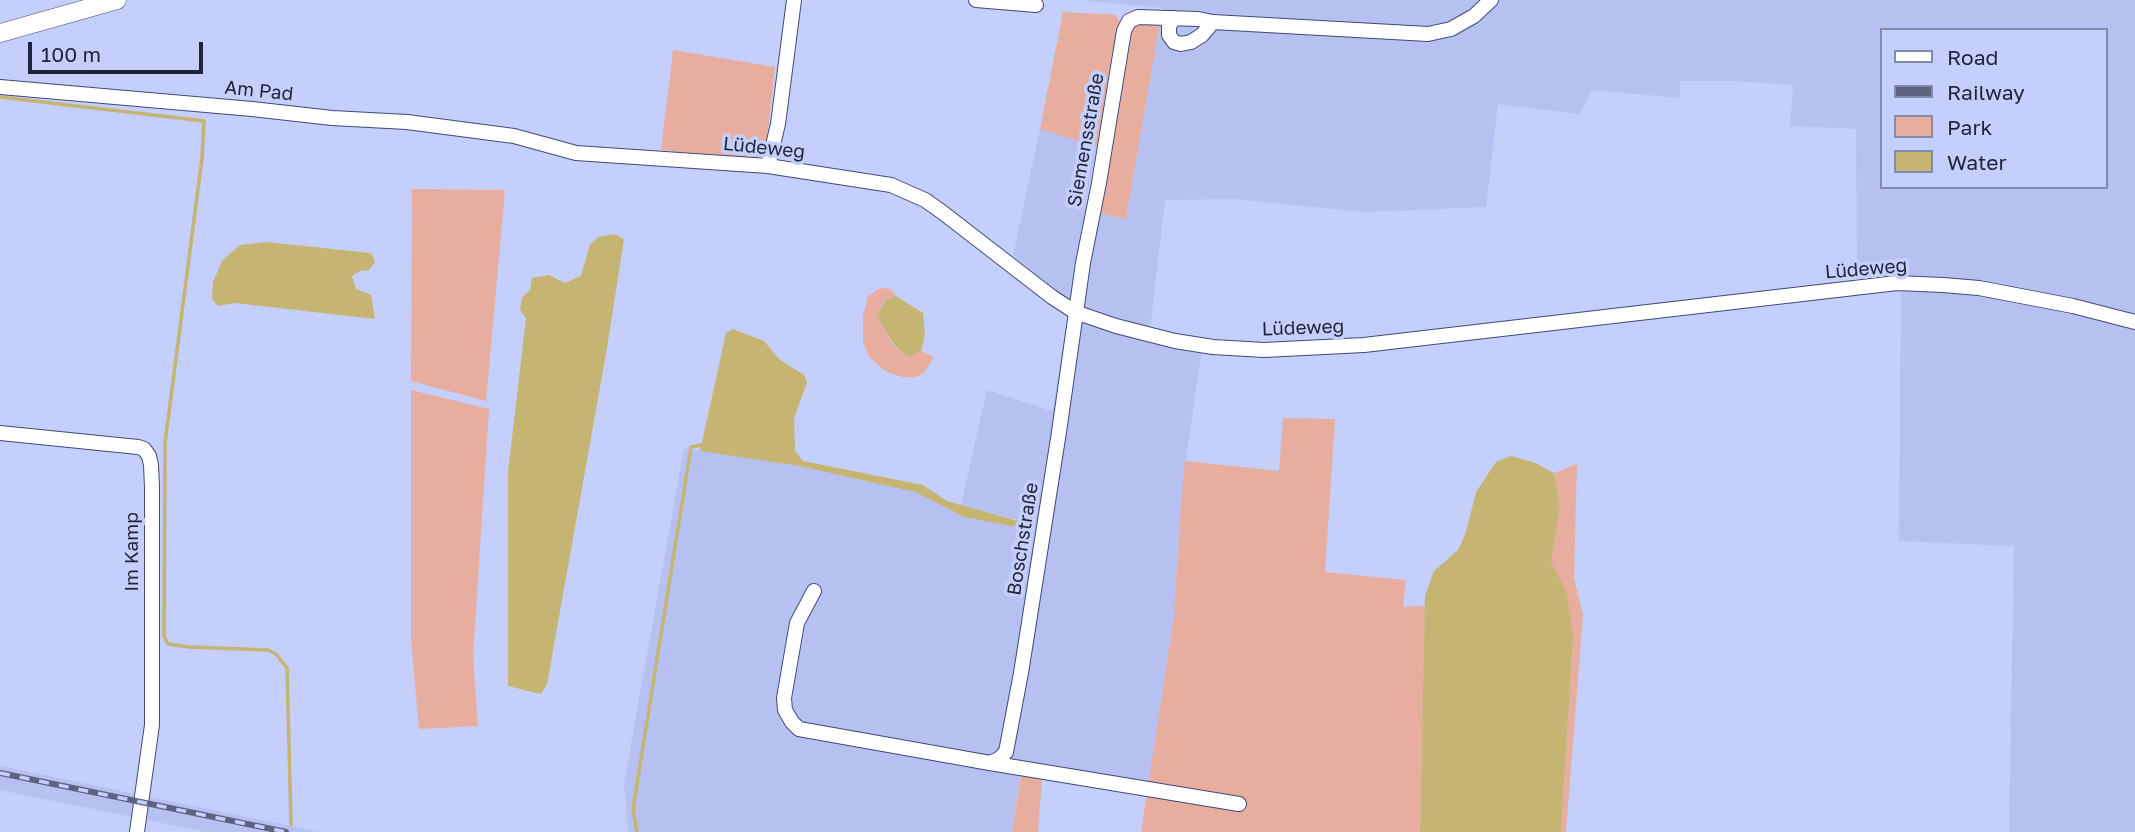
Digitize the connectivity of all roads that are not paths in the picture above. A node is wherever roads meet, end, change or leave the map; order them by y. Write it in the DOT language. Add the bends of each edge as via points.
graph roads {
  1 [pos="117,0"];
  2 [pos="794,0"];
  3 [pos="976,0"];
  4 [pos="1491,0"];
  5 [pos="1036,5"];
  6 [pos="1174,18"];
  7 [pos="1213,22"];
  8 [pos="0,33"];
  9 [pos="0,87"];
  10 [pos="514,136"];
  11 [pos="768,166"];
  12 [pos="1075,312"];
  13 [pos="2135,322"];
  14 [pos="0,433"];
  15 [pos="814,591"];
  16 [pos="990,763"];
  17 [pos="1239,804"];
  18 [pos="137,832"];
  1 -- 8 [label="main road"];
  2 -- 11 [label="street"];
  3 -- 5 [label="street"];
  4 -- 7 [label="street, Siemensstraße" via="1451,29 1428,34"];
  6 -- 7 [label="street, Siemensstraße"];
  6 -- 7 [label="street" via="1169,35 1181,44 1202,35"];
  6 -- 12 [label="street, Siemensstraße" via="1138,17 1129,21 1124,31"];
  9 -- 10 [label="street, Am Pad" via="407,122"];
  10 -- 11 [label="street, Lüdeweg" via="576,153"];
  11 -- 12 [label="street, Lüdeweg" via="907,191"];
  12 -- 13 [label="street, Lüdeweg" via="1213,347 1312,349 1897,283 1987,290"];
  12 -- 16 [label="street, Boschstraße" via="1021,673 1006,752"];
  14 -- 18 [label="street, Im Kamp" via="138,447 149,456 152,725"];
  15 -- 16 [label="street" via="797,623 784,698 785,710 799,729"];
  16 -- 17 [label="street"];
}
